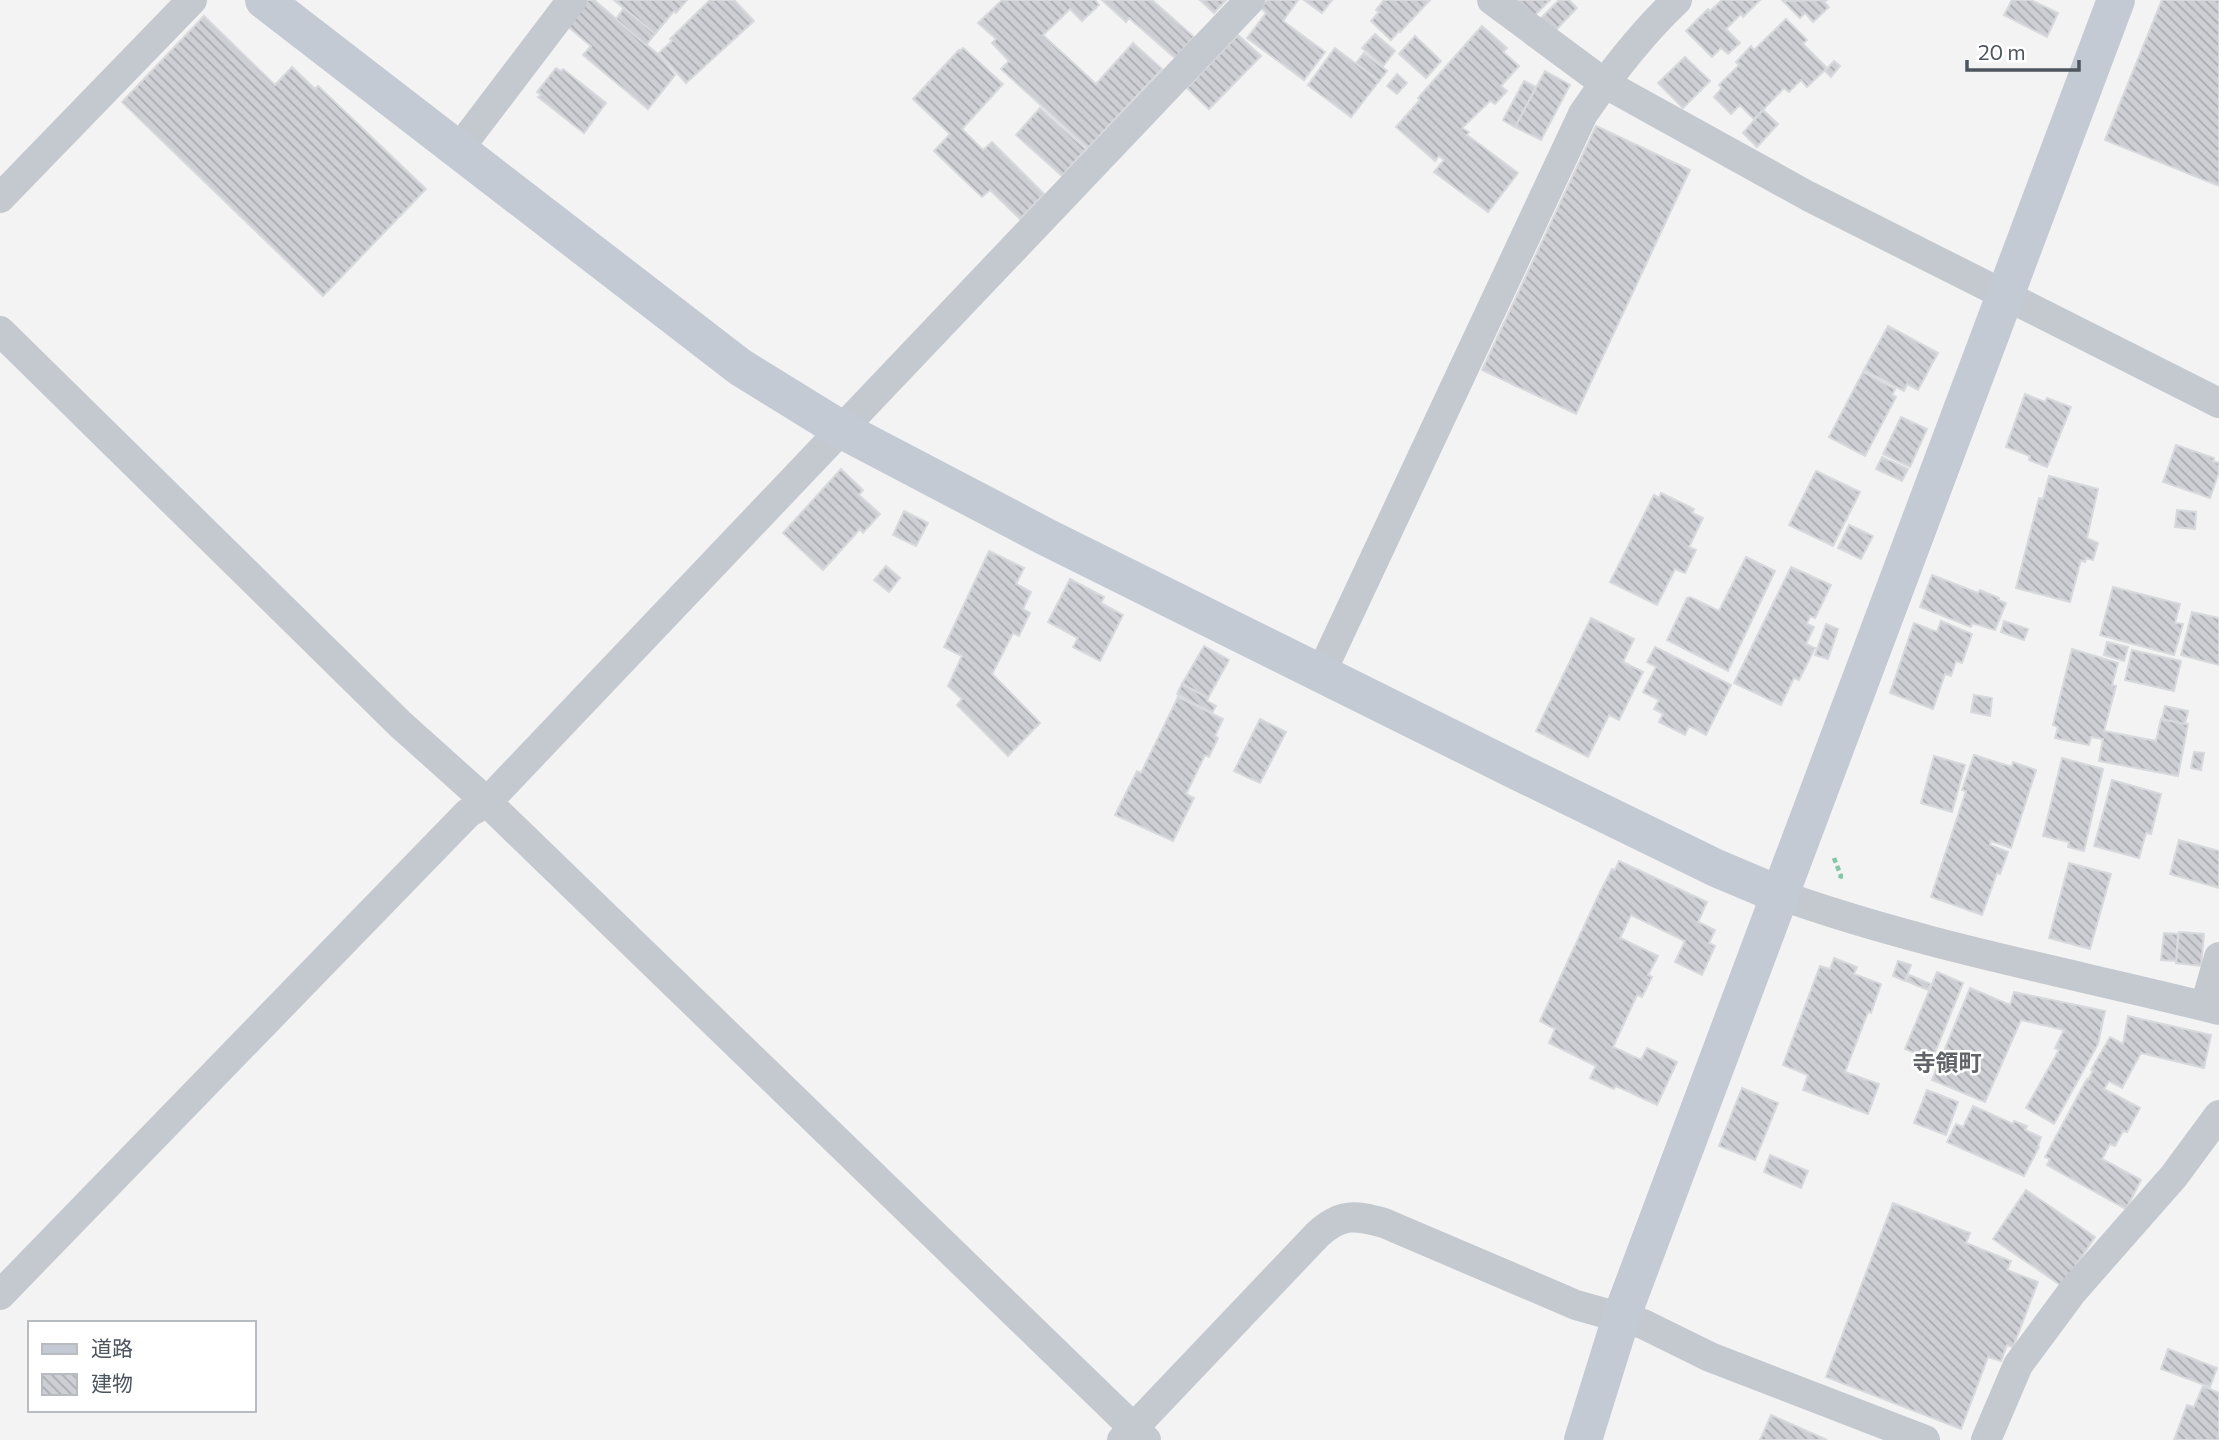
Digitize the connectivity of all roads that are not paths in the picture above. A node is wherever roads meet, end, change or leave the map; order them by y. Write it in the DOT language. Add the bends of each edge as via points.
graph roads {
  1 [pos="192,0"];
  2 [pos="264,0"];
  3 [pos="572,0"];
  4 [pos="1250,0"];
  5 [pos="1492,0"];
  6 [pos="1677,0"];
  7 [pos="2116,0"];
  8 [pos="1604,83"];
  9 [pos="458,150"];
  10 [pos="0,198"];
  11 [pos="2005,294"];
  12 [pos="0,331"];
  13 [pos="2219,402"];
  14 [pos="842,430"];
  15 [pos="1321,673"];
  16 [pos="487,802"];
  17 [pos="1780,895"];
  18 [pos="2219,957"];
  19 [pos="2212,1008"];
  20 [pos="2219,1115"];
  21 [pos="0,1295"];
  22 [pos="1621,1318"];
  23 [pos="1134,1436"];
  24 [pos="1583,1440"];
  25 [pos="1925,1440"];
  26 [pos="1986,1440"];
  1 -- 10 [label="street"];
  2 -- 9 [label="street"];
  3 -- 9 [label="street"];
  4 -- 14 [label="street"];
  5 -- 8 [label="street"];
  6 -- 8 [label="street"];
  7 -- 11 [label="street"];
  8 -- 11 [label="street" via="1808,196"];
  8 -- 15 [label="street" via="1563,152"];
  9 -- 14 [label="street" via="740,367"];
  11 -- 13 [label="street"];
  11 -- 17 [label="street"];
  12 -- 16 [label="street" via="400,724"];
  14 -- 15 [label="street"];
  14 -- 16 [label="street"];
  15 -- 17 [label="street" via="1716,868"];
  16 -- 21 [label="street" via="468,813"];
  16 -- 23 [label="street"];
  17 -- 19 [label="street" via="1987,957"];
  17 -- 22 [label="street"];
  18 -- 19 [label="street"];
  20 -- 26 [label="street" via="2018,1364"];
  22 -- 23 [label="street" via="1576,1305 1384,1223 1360,1216 1333,1220"];
  22 -- 24 [label="street"];
  22 -- 25 [label="street"];
}
